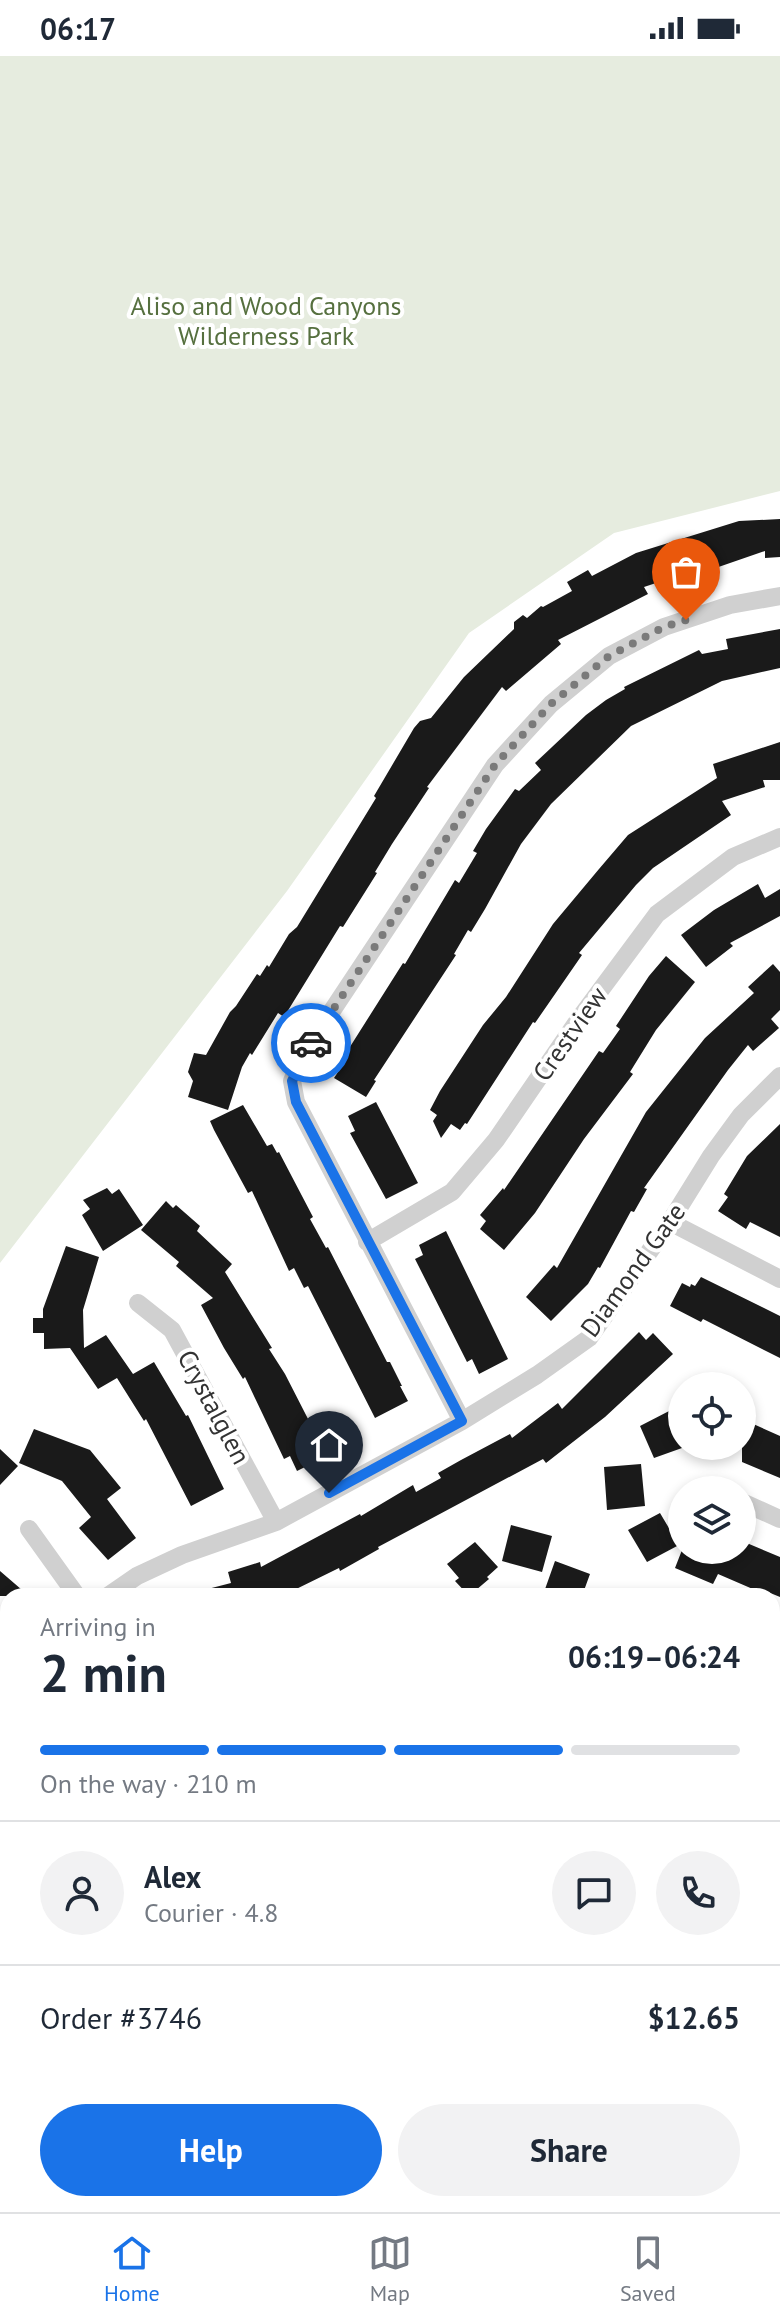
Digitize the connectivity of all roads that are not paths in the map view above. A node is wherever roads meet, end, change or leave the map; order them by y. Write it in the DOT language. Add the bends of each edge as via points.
graph roads {
  1 [pos="780,596"];
  2 [pos="780,837"];
  3 [pos="780,1076"];
  4 [pos="670,1222"];
  5 [pos="367,1242"];
  6 [pos="780,1279"];
  7 [pos="138,1303"];
  8 [pos="462,1421"];
  9 [pos="756,1508"];
  10 [pos="780,1519"];
  11 [pos="276,1522"];
  12 [pos="29,1529"];
  13 [pos="71,1588"];
  14 [pos="120,1588"];
  1 -- 5 [label="street" via="730,605 664,627 609,656 551,704 495,765 304,1053 292,1081 296,1102"];
  2 -- 5 [label="street, Crestview" via="733,857 657,914 496,1140 452,1192"];
  3 -- 4 [label="street, Diamond Gate" via="741,1115"];
  4 -- 6 [label="street"];
  4 -- 8 [label="street, Diamond Gate" via="589,1338"];
  5 -- 8 [label="street"];
  7 -- 11 [label="street, Crystalglen" via="172,1330"];
  8 -- 11 [label="street, Diamond Gate"];
  9 -- 10 [label="street"];
  11 -- 14 [label="street, Diamond Gate" via="182,1555"];
  12 -- 13 [label="street"];
}
